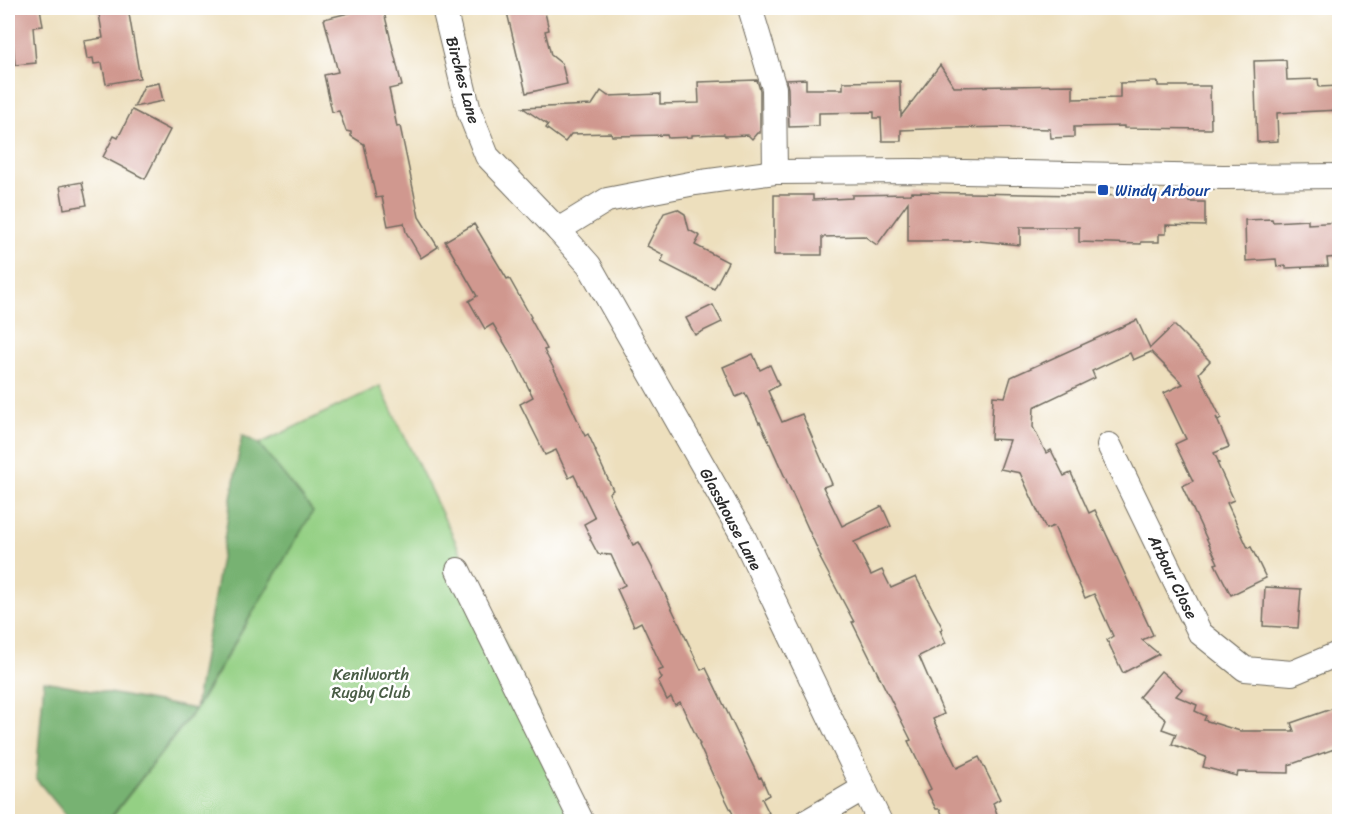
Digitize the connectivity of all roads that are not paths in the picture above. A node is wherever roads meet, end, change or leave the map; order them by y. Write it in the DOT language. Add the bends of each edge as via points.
graph roads {
  1 [pos="444,8"];
  2 [pos="750,8"];
  3 [pos="775,172"];
  4 [pos="1340,176"];
  5 [pos="558,230"];
  6 [pos="1109,445"];
  7 [pos="458,570"];
  8 [pos="1340,653"];
  9 [pos="864,788"];
  10 [pos="582,822"];
  11 [pos="806,822"];
  12 [pos="880,822"];
  1 -- 5 [label="street, Birches Lane" via="469,111 487,156"];
  2 -- 3 [label="street" via="774,88"];
  3 -- 4 [label="street"];
  3 -- 5 [label="street" via="607,200"];
  5 -- 9 [label="street, Glasshouse Lane" via="589,265 743,536"];
  6 -- 8 [label="street, Arbour Close" via="1200,633 1245,669 1292,673"];
  7 -- 10 [label="street"];
  9 -- 11 [label="street"];
  9 -- 12 [label="street, Glasshouse Lane"];
}
